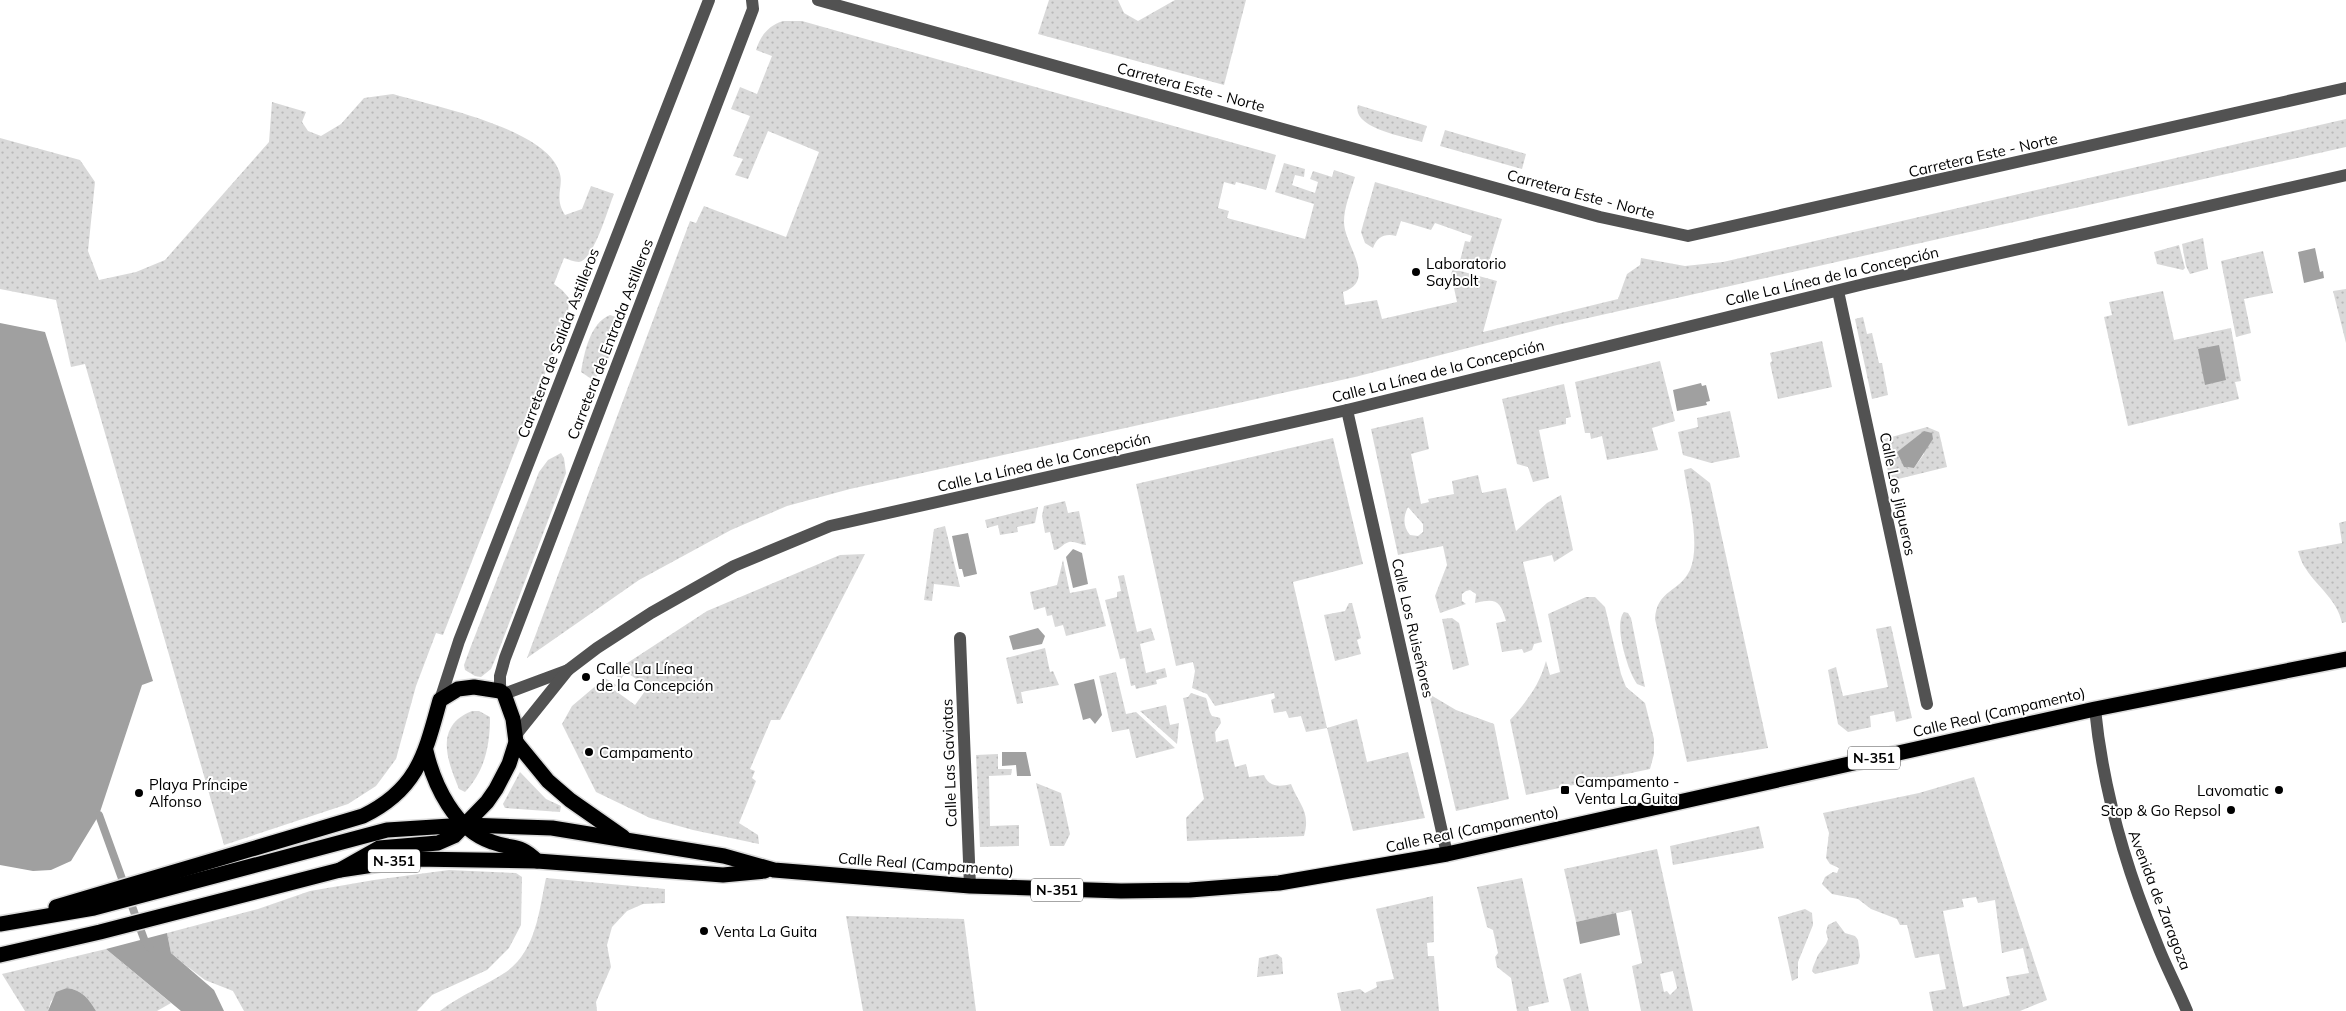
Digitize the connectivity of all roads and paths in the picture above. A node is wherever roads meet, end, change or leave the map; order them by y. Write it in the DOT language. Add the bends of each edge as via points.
graph roads {
  1 [pos="709,0"];
  2 [pos="752,0"];
  3 [pos="818,0"];
  4 [pos="2346,88"];
  5 [pos="2346,175"];
  6 [pos="1838,291"];
  7 [pos="1347,410"];
  8 [pos="960,638"];
  9 [pos="2346,659"];
  10 [pos="568,670"];
  11 [pos="502,693"];
  12 [pos="440,700"];
  13 [pos="1927,704"];
  14 [pos="2095,709"];
  15 [pos="516,739"];
  16 [pos="426,751"];
  17 [pos="466,825"];
  18 [pos="624,838"];
  19 [pos="1447,854"];
  20 [pos="245,859"];
  21 [pos="537,861"];
  22 [pos="340,870"];
  23 [pos="774,870"];
  24 [pos="970,886"];
  25 [pos="0,924"];
  26 [pos="0,955"];
  27 [pos="2187,1011"];
  1 -- 12 [label="street, Carretera de Salida Astilleros" via="462,632"];
  2 -- 11 [label="street, Carretera de Entrada Astilleros" via="753,9 714,113 505,658 500,676"];
  3 -- 4 [label="street, Carretera Este - Norte" via="1600,217 1688,236"];
  5 -- 6 [label="street, Calle La Línea de la Concepción"];
  6 -- 7 [label="street, Calle La Línea de la Concepción"];
  6 -- 13 [label="street, Calle Los Jilgueros"];
  7 -- 10 [label="street, Calle La Línea de la Concepción" via="830,526 734,566 651,613"];
  7 -- 19 [label="street, Calle Los Ruiseñores"];
  8 -- 24 [label="street, Calle Las Gaviotas"];
  9 -- 14 [label="highway, Calle Real (Campamento) / N-351"];
  10 -- 11 [label="street, Calle La Línea de la Concepción"];
  10 -- 15 [label="street, Calle La Línea de la Concepción"];
  11 -- 12 [label="highway" via="474,687 458,689"];
  11 -- 15 [label="highway" via="513,719"];
  12 -- 16 [label="highway"];
  14 -- 19 [label="highway, Calle Real (Campamento) / N-351"];
  14 -- 27 [label="street, Avenida de Zaragoza" via="2098,742 2115,825 2141,904"];
  15 -- 17 [label="highway" via="509,764 496,789"];
  15 -- 18 [label="highway" via="548,781"];
  16 -- 17 [label="highway" via="438,788"];
  16 -- 20 [label="highway" via="408,783 384,806"];
  17 -- 18 [label="highway, N-351" via="552,828"];
  17 -- 20 [label="highway, N-351" via="387,830"];
  17 -- 21 [label="highway" via="478,837 525,850"];
  17 -- 22 [label="highway" via="454,836 438,843 380,848"];
  18 -- 23 [label="highway, Calle Real (Campamento) / N-351" via="724,856"];
  19 -- 24 [label="highway, Calle Real (Campamento) / N-351" via="1288,882 1190,890"];
  20 -- 25 [label="highway"];
  21 -- 22 [label="highway, N-351" via="413,859"];
  21 -- 23 [label="highway, N-351" via="723,875"];
  22 -- 26 [label="highway, N-351"];
  23 -- 24 [label="highway, Calle Real (Campamento) / N-351"];
}
